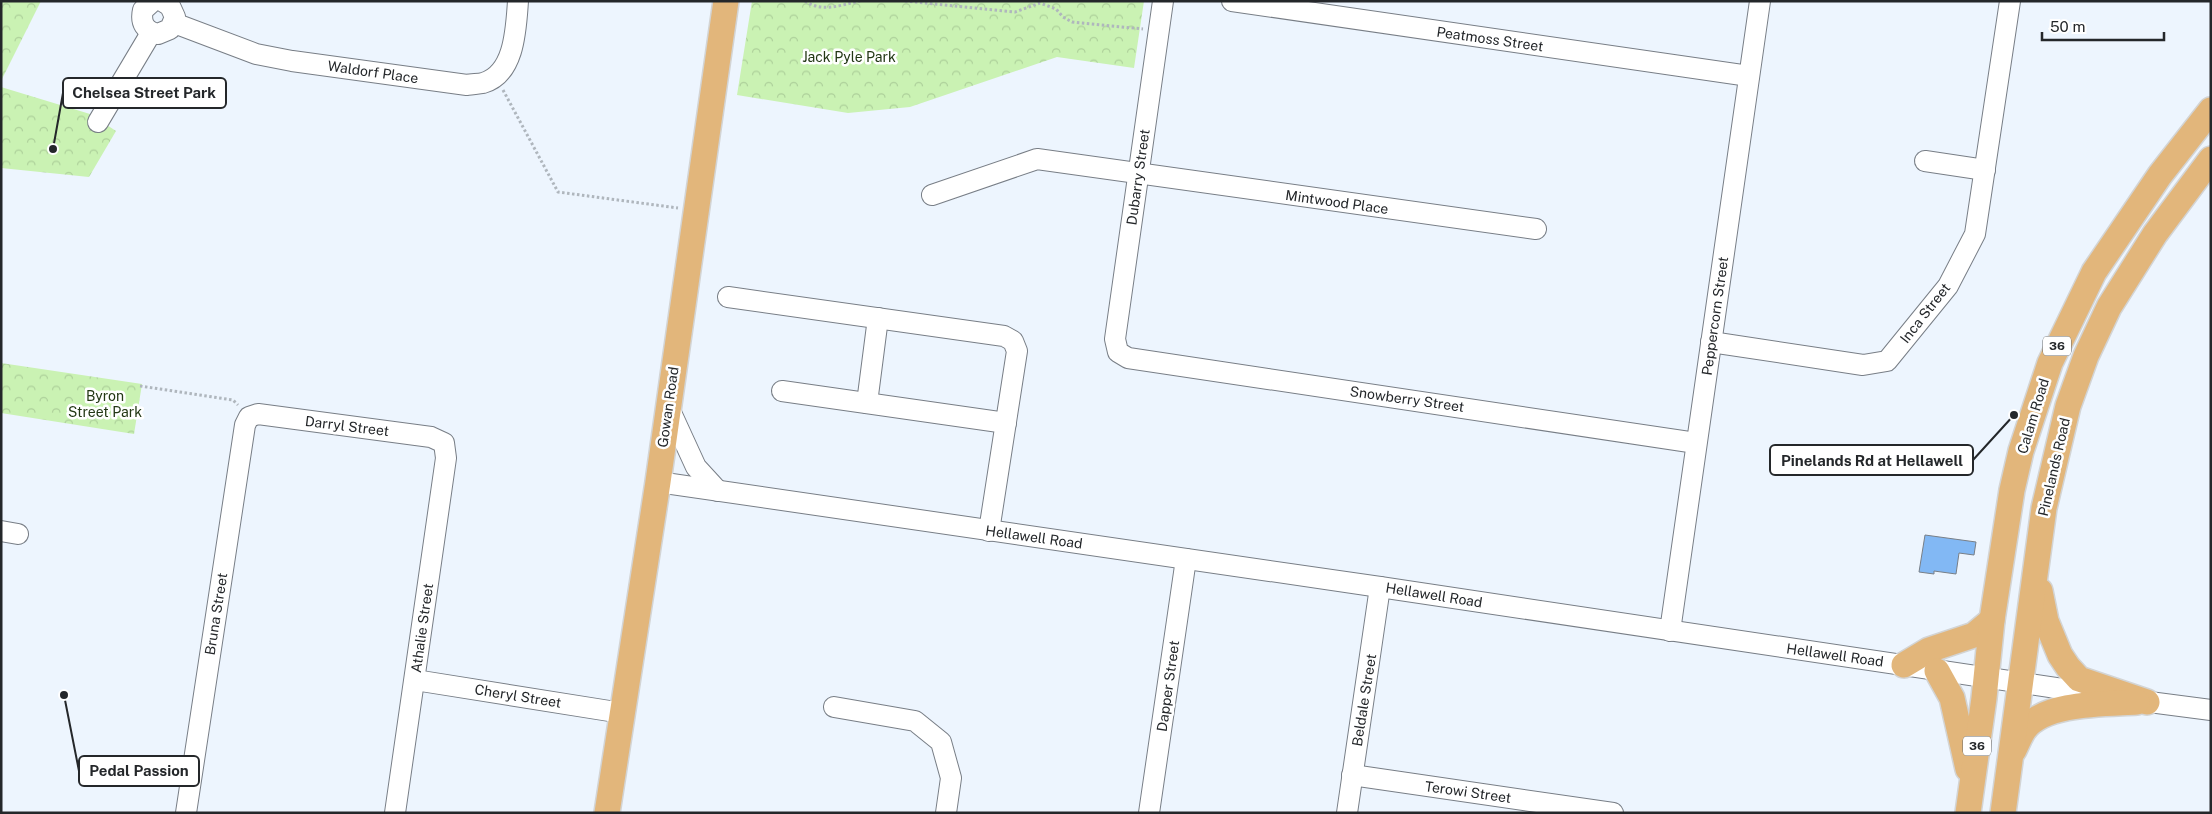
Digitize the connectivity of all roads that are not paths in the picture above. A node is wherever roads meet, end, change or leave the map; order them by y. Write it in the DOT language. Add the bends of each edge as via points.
graph roads {
  1 [pos="518,1"];
  2 [pos="726,1"];
  3 [pos="1163,1"];
  4 [pos="1232,1"];
  5 [pos="1760,1"];
  6 [pos="2010,1"];
  7 [pos="162,2"];
  8 [pos="174,23"];
  9 [pos="151,33"];
  10 [pos="1749,76"];
  11 [pos="2211,110"];
  12 [pos="98,122"];
  13 [pos="2211,159"];
  14 [pos="1925,162"];
  15 [pos="1985,170"];
  16 [pos="1138,174"];
  17 [pos="932,195"];
  18 [pos="1536,229"];
  19 [pos="728,297"];
  20 [pos="878,318"];
  21 [pos="1712,342"];
  22 [pos="1118,352"];
  23 [pos="782,391"];
  24 [pos="867,403"];
  25 [pos="668,406"];
  26 [pos="249,417"];
  27 [pos="1006,423"];
  28 [pos="444,443"];
  29 [pos="1696,443"];
  30 [pos="658,482"];
  31 [pos="718,491"];
  32 [pos="989,531"];
  33 [pos="1186,559"];
  34 [pos="2038,560"];
  35 [pos="1380,587"];
  36 [pos="1992,620"];
  37 [pos="1670,631"];
  38 [pos="1904,665"];
  39 [pos="1937,671"];
  40 [pos="1986,678"];
  41 [pos="415,680"];
  42 [pos="2020,682"];
  43 [pos="2147,702"];
  44 [pos="834,707"];
  45 [pos="2211,710"];
  46 [pos="622,713"];
  47 [pos="2010,762"];
  48 [pos="1352,775"];
  49 [pos="1971,786"];
  50 [pos="186,813"];
  51 [pos="395,813"];
  52 [pos="607,813"];
  53 [pos="946,813"];
  54 [pos="1149,813"];
  55 [pos="1347,813"];
  56 [pos="1613,813"];
  57 [pos="1968,813"];
  58 [pos="2003,813"];
  1 -- 8 [label="street, Waldorf Place" via="509,59 496,77 467,85 256,54"];
  2 -- 25 [label="main road, Gowan Road"];
  3 -- 16 [label="street, Dubarry Street"];
  4 -- 10 [label="street, Peatmoss Street"];
  5 -- 10 [label="street, Peppercorn Street"];
  6 -- 15 [label="street, Inca Street"];
  7 -- 8 [label="street" via="174,12"];
  7 -- 9 [label="street" via="147,5 141,16 142,23"];
  8 -- 9 [label="street" via="164,33"];
  9 -- 12 [label="street"];
  10 -- 21 [label="street, Peppercorn Street"];
  11 -- 36 [label="main road, Calam Road / 36" via="2160,174 2094,272 2050,363 2021,451 2012,490"];
  13 -- 34 [label="main road, Pinelands Road / 36" via="2141,255 2109,307 2086,356 2054,458"];
  14 -- 15 [label="street"];
  15 -- 21 [label="street, Inca Street" via="1975,234 1948,286 1887,362 1863,365"];
  16 -- 17 [label="street, Mintwood Place" via="1037,159"];
  16 -- 18 [label="street, Mintwood Place"];
  16 -- 22 [label="street, Dubarry Street" via="1115,339"];
  19 -- 20 [label="street"];
  20 -- 24 [label="street"];
  20 -- 27 [label="street" via="1004,336 1012,341 1017,351"];
  21 -- 29 [label="street, Peppercorn Street"];
  22 -- 29 [label="street, Snowberry Street" via="1128,358"];
  23 -- 24 [label="street"];
  24 -- 27 [label="street"];
  25 -- 30 [label="main road, Gowan Road"];
  25 -- 31 [label="street" via="696,467"];
  26 -- 28 [label="street, Darryl Street" via="258,414 431,437"];
  26 -- 50 [label="street, Bruna Street" via="245,425"];
  27 -- 32 [label="street"];
  28 -- 41 [label="street, Athalie Street" via="446,458"];
  29 -- 37 [label="street, Peppercorn Street"];
  30 -- 31 [label="street, Hellawell Road"];
  30 -- 46 [label="main road, Gowan Road"];
  31 -- 32 [label="street, Hellawell Road"];
  32 -- 33 [label="street, Hellawell Road"];
  33 -- 35 [label="street, Hellawell Road"];
  33 -- 54 [label="street, Dapper Street"];
  34 -- 42 [label="main road, Pinelands Road / 36"];
  34 -- 43 [label="main road" via="2046,621 2068,667 2079,679"];
  35 -- 37 [label="street, Hellawell Road"];
  35 -- 48 [label="street, Beldale Street"];
  36 -- 38 [label="main road" via="1974,635 1929,650"];
  36 -- 40 [label="main road, Calam Road / 36"];
  37 -- 38 [label="street, Hellawell Road"];
  38 -- 39 [label="street, Hellawell Road"];
  39 -- 40 [label="street, Hellawell Road"];
  39 -- 49 [label="main road" via="1954,704"];
  40 -- 42 [label="street, Hellawell Road"];
  40 -- 49 [label="main road, 36"];
  41 -- 46 [label="street, Cheryl Street"];
  41 -- 51 [label="street, Athalie Street"];
  42 -- 43 [label="street, Hellawell Road"];
  42 -- 47 [label="main road, Pinelands Road / 36"];
  43 -- 45 [label="street, Hellawell Road"];
  43 -- 47 [label="main road" via="2073,706 2040,717 2025,728"];
  44 -- 53 [label="street" via="914,721 941,742 951,778"];
  46 -- 52 [label="main road, Gowan Road"];
  47 -- 58 [label="main road, Pinelands Road / 36"];
  48 -- 55 [label="street, Beldale Street"];
  48 -- 56 [label="street, Terowi Street"];
  49 -- 57 [label="main road, 36"];
}
